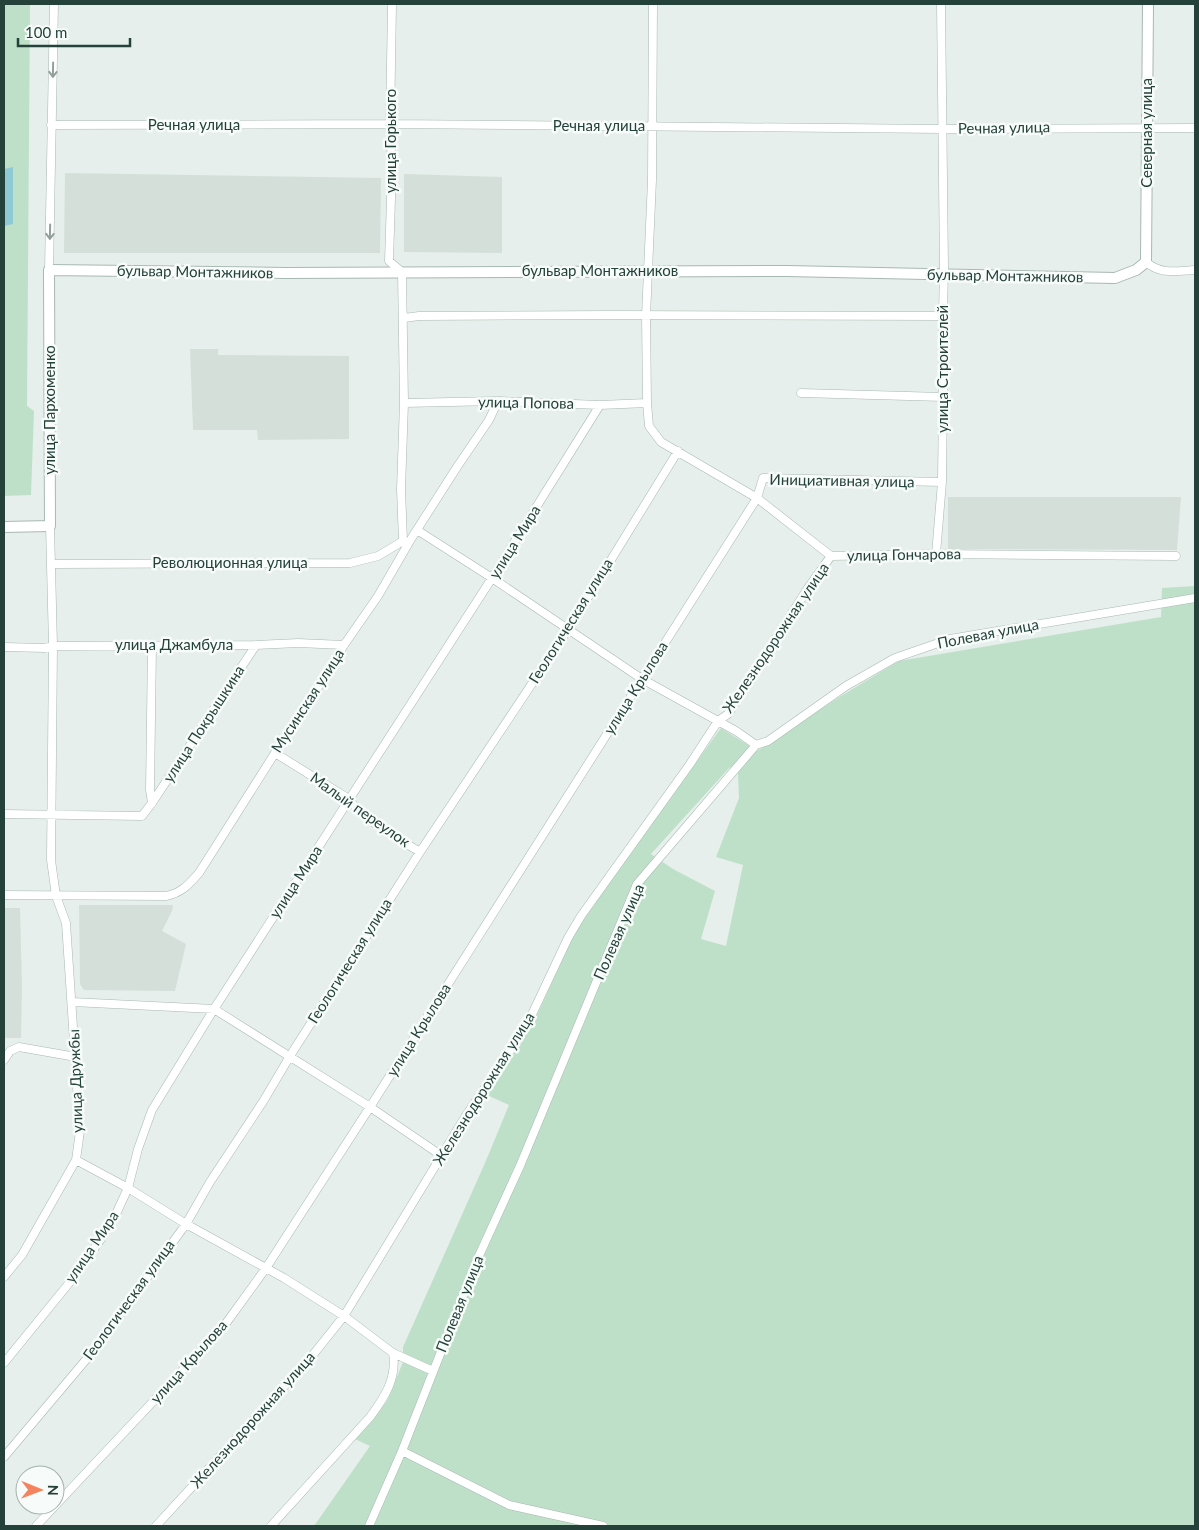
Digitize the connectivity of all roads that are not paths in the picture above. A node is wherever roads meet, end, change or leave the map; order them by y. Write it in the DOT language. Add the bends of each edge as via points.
graph roads {
  1 [pos="54,4"];
  2 [pos="392,4"];
  3 [pos="653,4"];
  4 [pos="942,4"];
  5 [pos="1148,4"];
  6 [pos="390,124"];
  7 [pos="51,125"];
  8 [pos="652,126"];
  9 [pos="1147,127"];
  10 [pos="1195,128"];
  11 [pos="943,129"];
  12 [pos="1146,262"];
  13 [pos="49,270"];
  14 [pos="1195,270"];
  15 [pos="648,271"];
  16 [pos="402,272"];
  17 [pos="944,275"];
  18 [pos="646,316"];
  19 [pos="943,316"];
  20 [pos="404,318"];
  21 [pos="801,393"];
  22 [pos="943,396"];
  23 [pos="498,401"];
  24 [pos="404,403"];
  25 [pos="646,403"];
  26 [pos="600,404"];
  27 [pos="678,451"];
  28 [pos="942,482"];
  29 [pos="756,498"];
  30 [pos="50,526"];
  31 [pos="4,527"];
  32 [pos="417,530"];
  33 [pos="405,544"];
  34 [pos="936,554"];
  35 [pos="831,556"];
  36 [pos="1176,556"];
  37 [pos="52,564"];
  38 [pos="492,578"];
  39 [pos="1195,598"];
  40 [pos="568,628"];
  41 [pos="152,645"];
  42 [pos="256,645"];
  43 [pos="344,645"];
  44 [pos="53,646"];
  45 [pos="4,647"];
  46 [pos="642,679"];
  47 [pos="718,721"];
  48 [pos="756,745"];
  49 [pos="275,753"];
  50 [pos="349,799"];
  51 [pos="152,804"];
  52 [pos="4,814"];
  53 [pos="51,816"];
  54 [pos="420,852"];
  55 [pos="4,895"];
  56 [pos="56,896"];
  57 [pos="72,1002"];
  58 [pos="214,1009"];
  59 [pos="290,1056"];
  60 [pos="76,1057"];
  61 [pos="4,1060"];
  62 [pos="370,1107"];
  63 [pos="442,1156"];
  64 [pos="76,1160"];
  65 [pos="128,1188"];
  66 [pos="186,1224"];
  67 [pos="266,1268"];
  68 [pos="4,1277"];
  69 [pos="344,1316"];
  70 [pos="393,1353"];
  71 [pos="4,1363"];
  72 [pos="433,1371"];
  73 [pos="402,1451"];
  74 [pos="4,1457"];
  75 [pos="36,1526"];
  76 [pos="156,1526"];
  77 [pos="271,1526"];
  78 [pos="369,1526"];
  79 [pos="603,1526"];
  1 -- 7 [label="street, улица Пархоменко, one-way"];
  2 -- 6 [label="street, улица Горького"];
  3 -- 8 [label="street, улица Гончарова"];
  4 -- 11 [label="street, улица Строителей"];
  5 -- 9 [label="street, Северная улица"];
  6 -- 7 [label="street, Речная улица"];
  6 -- 8 [label="street, Речная улица"];
  6 -- 16 [label="street, улица Горького" via="389,261"];
  7 -- 13 [label="street, улица Пархоменко, one-way"];
  8 -- 11 [label="street, Речная улица"];
  8 -- 15 [label="street, улица Гончарова"];
  9 -- 10 [label="street, Речная улица"];
  9 -- 11 [label="street, Речная улица"];
  9 -- 12 [label="street, Северная улица"];
  11 -- 17 [label="street, улица Строителей"];
  12 -- 14 [label="street" via="1164,272"];
  12 -- 17 [label="street, бульвар Монтажников" via="1136,270 1115,278"];
  13 -- 16 [label="street, бульвар Монтажников"];
  13 -- 30 [label="street, улица Пархоменко"];
  15 -- 16 [label="street, бульвар Монтажников"];
  15 -- 17 [label="street, бульвар Монтажников"];
  15 -- 18 [label="street, улица Гончарова"];
  16 -- 20 [label="street"];
  17 -- 19 [label="street, улица Строителей"];
  18 -- 19 [label="street"];
  18 -- 20 [label="street"];
  18 -- 25 [label="street, улица Гончарова"];
  19 -- 22 [label="street, улица Строителей"];
  20 -- 24 [label="street"];
  21 -- 22 [label="street"];
  22 -- 28 [label="street, улица Строителей"];
  23 -- 24 [label="street, улица Попова"];
  23 -- 26 [label="street, улица Попова"];
  23 -- 32 [label="street, Мусинская улица"];
  24 -- 33 [label="street" via="401,489"];
  25 -- 26 [label="street, улица Попова"];
  25 -- 27 [label="street, улица Гончарова" via="649,426 661,442"];
  26 -- 38 [label="street, улица Мира"];
  27 -- 29 [label="street, улица Гончарова"];
  27 -- 40 [label="street, Геологическая улица"];
  28 -- 29 [label="street, Инициативная улица" via="763,478"];
  28 -- 34 [label="street, улица Строителей"];
  29 -- 35 [label="street, улица Гончарова"];
  29 -- 46 [label="street, улица Крылова"];
  30 -- 31 [label="street"];
  30 -- 37 [label="street, улица Пархоменко"];
  32 -- 33 [label="street, Мусинская улица"];
  32 -- 38 [label="street"];
  33 -- 37 [label="street, Революционная улица" via="378,556 350,563"];
  33 -- 43 [label="street, Мусинская улица" via="378,596"];
  34 -- 35 [label="street, улица Гончарова"];
  34 -- 36 [label="street, улица Гончарова"];
  35 -- 47 [label="street, Железнодорожная улица" via="728,714"];
  37 -- 44 [label="street, улица Пархоменко"];
  38 -- 40 [label="street"];
  38 -- 50 [label="street, улица Мира"];
  39 -- 48 [label="street, Полевая улица" via="950,639 895,658 846,686 768,741"];
  40 -- 46 [label="street"];
  40 -- 54 [label="street, Геологическая улица"];
  41 -- 42 [label="street, улица Джамбула"];
  41 -- 44 [label="street, улица Джамбула"];
  41 -- 51 [label="street, улица Покрышкина"];
  42 -- 43 [label="street, улица Джамбула"];
  42 -- 51 [label="street, улица Покрышкина"];
  43 -- 49 [label="street, Мусинская улица"];
  44 -- 45 [label="street, улица Джамбула"];
  44 -- 53 [label="street, улица Пархоменко"];
  46 -- 47 [label="street"];
  46 -- 62 [label="street, улица Крылова"];
  47 -- 48 [label="street"];
  47 -- 63 [label="street, Железнодорожная улица" via="581,916 526,1027"];
  48 -- 72 [label="street, Полевая улица" via="637,884"];
  49 -- 50 [label="street, Малый переулок"];
  49 -- 56 [label="street, Мусинская улица" via="199,873 184,890 166,896"];
  50 -- 54 [label="street, Малый переулок" via="354,808"];
  50 -- 58 [label="street, улица Мира"];
  51 -- 53 [label="street, улица Покрышкина" via="142,816"];
  52 -- 53 [label="street"];
  53 -- 56 [label="street, улица Пархоменко" via="51,860"];
  54 -- 59 [label="street, Геологическая улица"];
  55 -- 56 [label="street, Мусинская улица"];
  56 -- 57 [label="street, улица Дружбы" via="66,922"];
  57 -- 58 [label="street"];
  57 -- 60 [label="street, улица Дружбы"];
  58 -- 59 [label="street"];
  58 -- 65 [label="street, улица Мира" via="152,1110"];
  59 -- 62 [label="street"];
  59 -- 66 [label="street, Геологическая улица"];
  60 -- 61 [label="street" via="19,1047 10,1051"];
  60 -- 64 [label="street, улица Дружбы" via="80,1131"];
  62 -- 63 [label="street"];
  62 -- 67 [label="street, улица Крылова"];
  63 -- 69 [label="street, Железнодорожная улица"];
  64 -- 65 [label="street"];
  64 -- 68 [label="street, улица Дружбы" via="22,1255"];
  65 -- 66 [label="street"];
  65 -- 71 [label="street, улица Мира" via="101,1239"];
  66 -- 67 [label="street"];
  66 -- 74 [label="street, Геологическая улица" via="95,1349"];
  67 -- 69 [label="street"];
  67 -- 75 [label="street, улица Крылова" via="224,1326"];
  69 -- 70 [label="street"];
  69 -- 76 [label="street, Железнодорожная улица" via="312,1356"];
  70 -- 72 [label="street"];
  70 -- 77 [label="street" via="394,1374 381,1403"];
  72 -- 73 [label="street, Полевая улица"];
  73 -- 78 [label="street, Полевая улица"];
  73 -- 79 [label="street" via="509,1505"];
}
